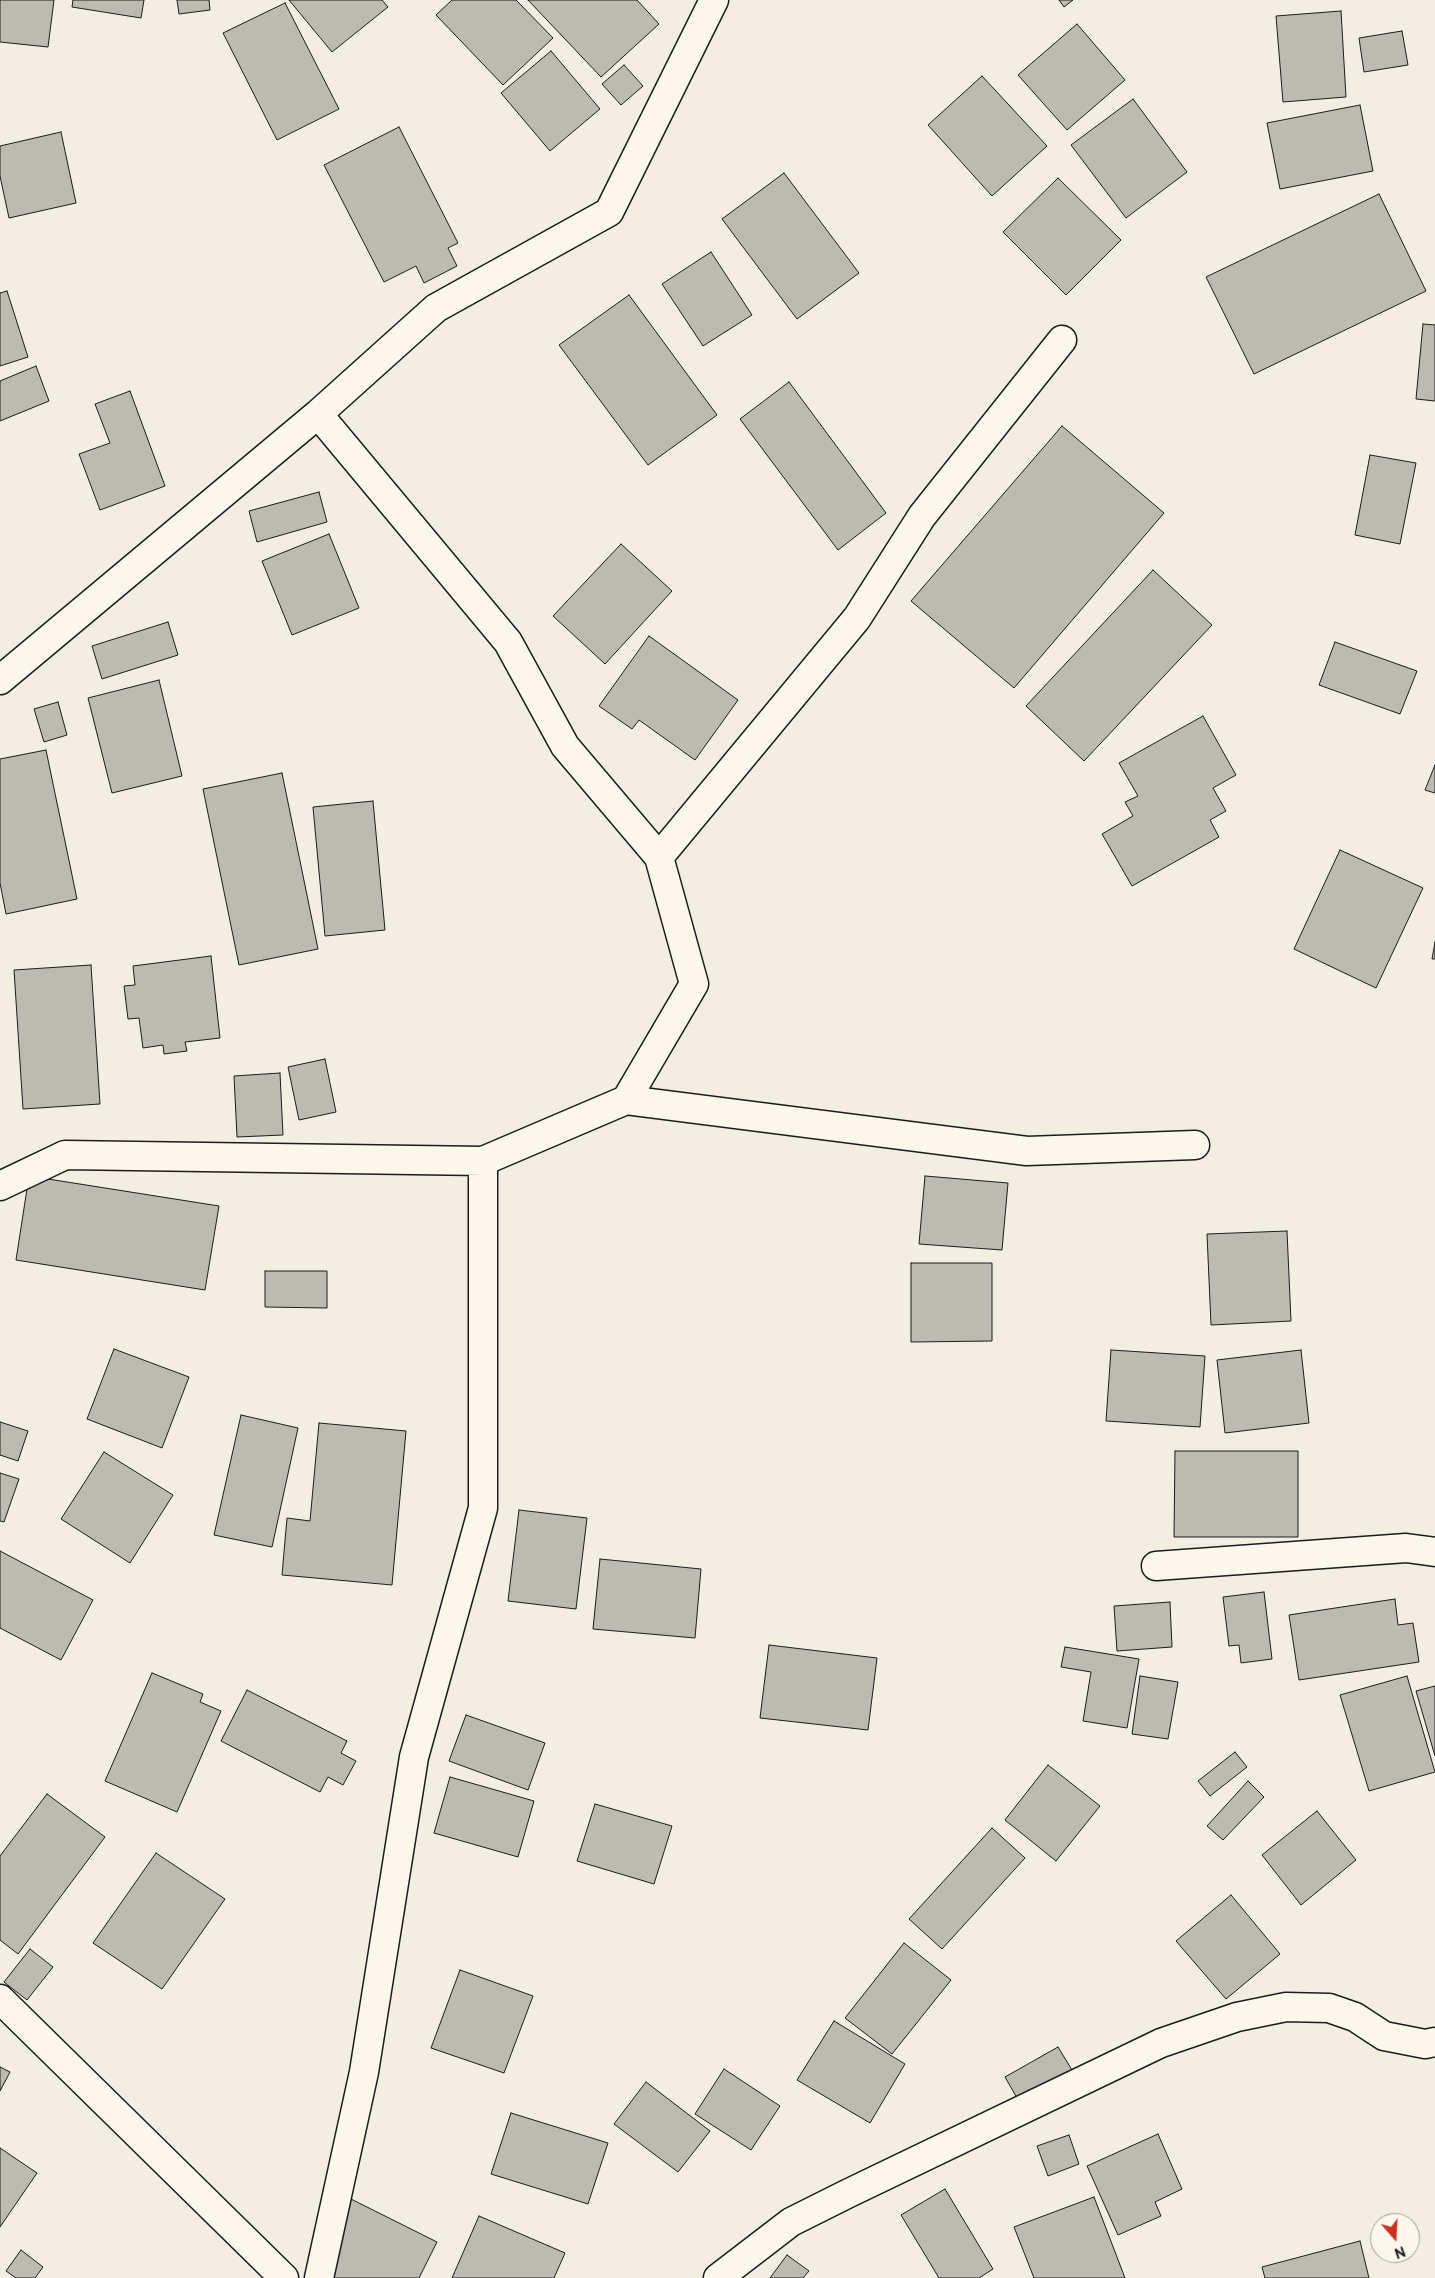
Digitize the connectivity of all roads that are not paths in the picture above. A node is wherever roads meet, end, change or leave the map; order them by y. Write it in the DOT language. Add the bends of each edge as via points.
graph roads {
  1 [pos="714,0"];
  2 [pos="1062,340"];
  3 [pos="318,414"];
  4 [pos="0,680"];
  5 [pos="659,857"];
  6 [pos="626,1100"];
  7 [pos="1195,1145"];
  8 [pos="483,1161"];
  9 [pos="0,1186"];
  10 [pos="1435,1552"];
  11 [pos="1156,1566"];
  12 [pos="0,1999"];
  13 [pos="1435,2042"];
  14 [pos="284,2278"];
  15 [pos="319,2278"];
  16 [pos="718,2278"];
  1 -- 3 [label="street" via="609,212 436,308"];
  2 -- 5 [label="street" via="922,516 857,618"];
  3 -- 4 [label="street"];
  3 -- 5 [label="street" via="508,642 564,746"];
  5 -- 6 [label="street" via="694,984"];
  6 -- 7 [label="street" via="1027,1151"];
  6 -- 8 [label="street"];
  8 -- 9 [label="street" via="65,1156"];
  8 -- 15 [label="street" via="483,1508 414,1758 364,2072"];
  10 -- 11 [label="street" via="1406,1548"];
  12 -- 14 [label="street"];
  13 -- 16 [label="street" via="1425,2044 1384,2036 1355,2017 1329,2008 1286,2007 1237,2017 1161,2044 791,2222"];
}
